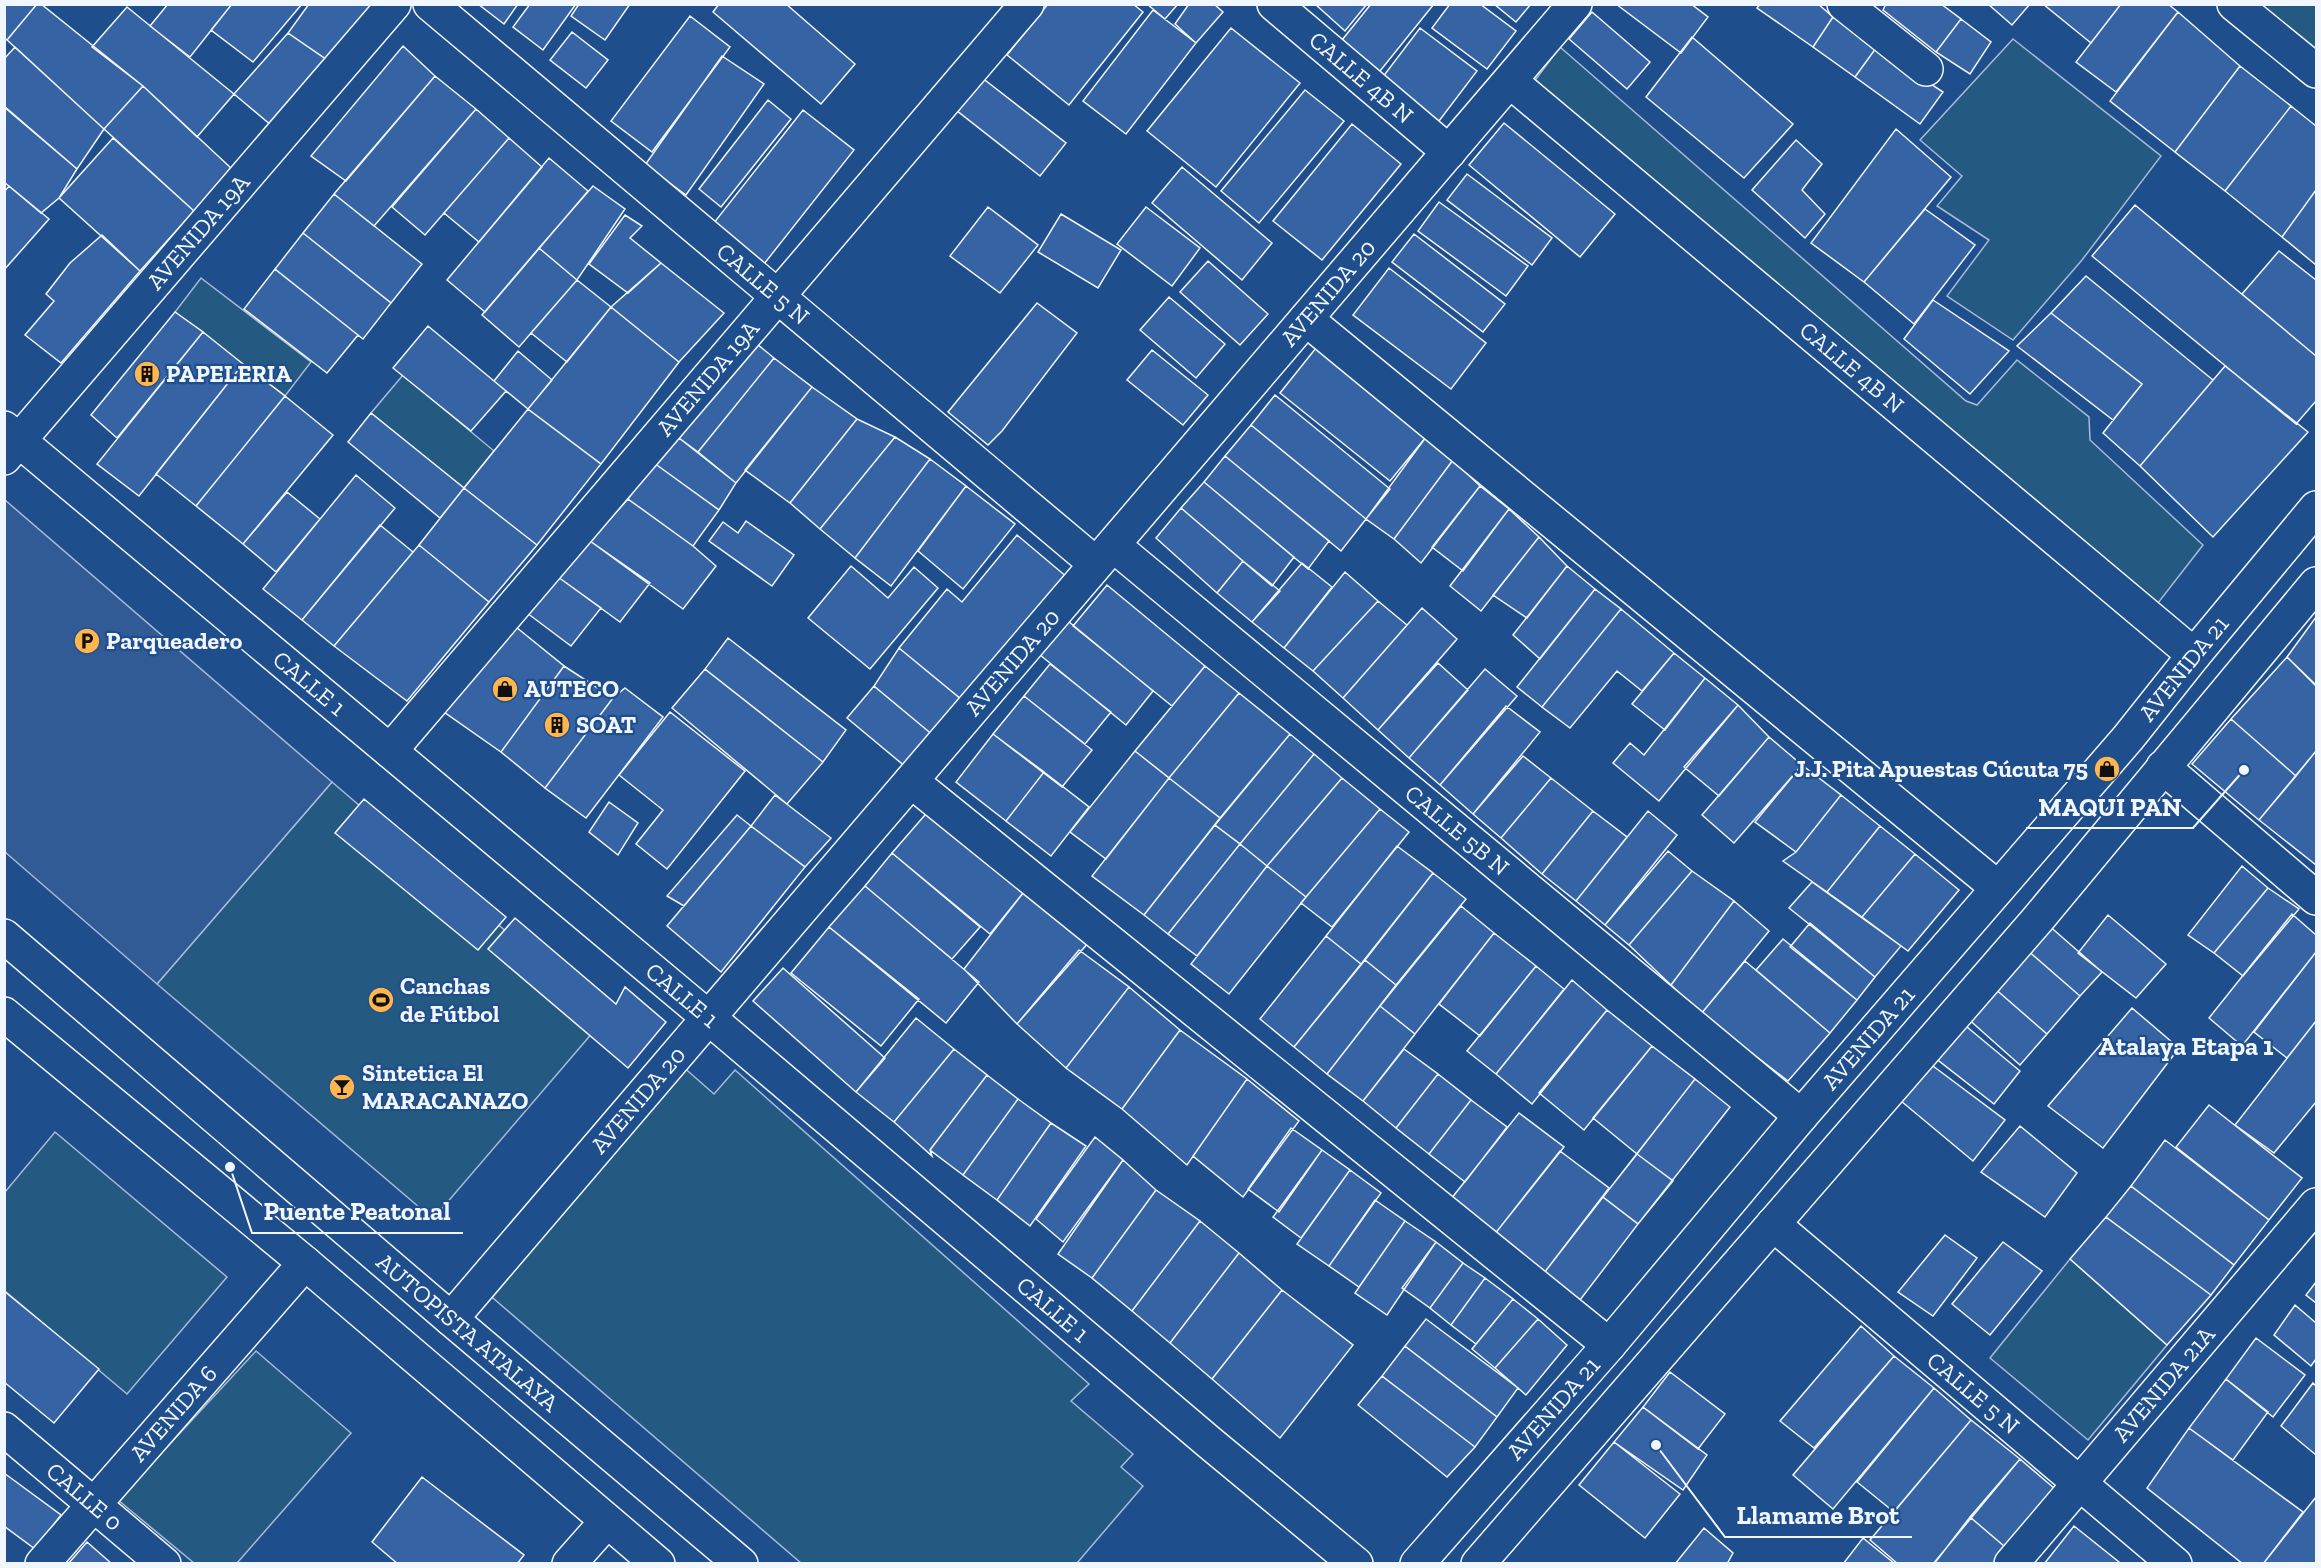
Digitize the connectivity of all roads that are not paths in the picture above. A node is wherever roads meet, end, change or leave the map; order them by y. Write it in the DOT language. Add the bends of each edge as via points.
graph roads {
  1 [pos="394,4"];
  2 [pos="430,4"];
  3 [pos="1027,4"];
  4 [pos="1274,4"];
  5 [pos="1575,4"];
  6 [pos="1844,4"];
  7 [pos="2234,4"];
  8 [pos="1926,69"];
  9 [pos="2316,71"];
  10 [pos="1510,81"];
  11 [pos="1449,152"];
  12 [pos="778,297"];
  13 [pos="1306,319"];
  14 [pos="10,442"];
  15 [pos="2316,508"];
  16 [pos="1105,555"];
  17 [pos="2316,584"];
  18 [pos="2194,655"];
  19 [pos="390,751"];
  20 [pos="2163,767"];
  21 [pos="911,782"];
  22 [pos="1998,888"];
  23 [pos="2316,898"];
  24 [pos="4,936"];
  25 [pos="4,1014"];
  26 [pos="709,1018"];
  27 [pos="1801,1116"];
  28 [pos="2316,1204"];
  29 [pos="1773,1224"];
  30 [pos="305,1263"];
  31 [pos="451,1319"];
  32 [pos="1609,1345"];
  33 [pos="4,1429"];
  34 [pos="2079,1483"];
  35 [pos="94,1504"];
  36 [pos="607,1521"];
  37 [pos="647,1560"];
  38 [pos="42,1563"];
  39 [pos="164,1563"];
  40 [pos="569,1563"];
  41 [pos="741,1563"];
  42 [pos="1356,1563"];
  43 [pos="1417,1563"];
  44 [pos="1478,1563"];
  45 [pos="2011,1563"];
  46 [pos="2175,1563"];
  1 -- 14 [label="street, AVENIDA 19A"];
  2 -- 12 [label="street, CALLE 5 N"];
  3 -- 12 [label="street, AVENIDA 19A"];
  4 -- 11 [label="street, CALLE 4B N"];
  5 -- 10 [label="street, AVENIDA 20"];
  6 -- 8 [label="street"];
  7 -- 9 [label="street"];
  10 -- 11 [label="street, AVENIDA 20"];
  10 -- 18 [label="street, CALLE 4B N"];
  11 -- 13 [label="street, AVENIDA 20"];
  12 -- 16 [label="street, CALLE 5 N"];
  12 -- 19 [label="street, AVENIDA 19A"];
  13 -- 16 [label="street, AVENIDA 20"];
  13 -- 22 [label="street"];
  14 -- 19 [label="street, CALLE 1"];
  15 -- 18 [label="street, AVENIDA 21"];
  16 -- 21 [label="street, AVENIDA 20"];
  16 -- 27 [label="street, CALLE 5B N"];
  17 -- 20 [label="street, AVENIDA 21"];
  18 -- 22 [label="street, AVENIDA 21"];
  19 -- 26 [label="street, CALLE 1"];
  20 -- 23 [label="street"];
  20 -- 29 [label="street, AVENIDA 21" via="2038,919"];
  21 -- 26 [label="street, AVENIDA 20"];
  21 -- 32 [label="street"];
  22 -- 27 [label="street, AVENIDA 21"];
  24 -- 31 [label="street, AUTOPISTA ATALAYA"];
  25 -- 30 [label="street"];
  26 -- 31 [label="street, AVENIDA 20"];
  26 -- 42 [label="street, CALLE 1"];
  27 -- 32 [label="street, AVENIDA 21"];
  28 -- 34 [label="street, AVENIDA 21A"];
  29 -- 34 [label="street, CALLE 5 N"];
  29 -- 44 [label="street, AVENIDA 21"];
  30 -- 35 [label="street, AVENIDA 6"];
  30 -- 36 [label="street"];
  31 -- 41 [label="street, AUTOPISTA ATALAYA"];
  32 -- 43 [label="street, AVENIDA 21"];
  33 -- 35 [label="street, CALLE 0"];
  34 -- 45 [label="street, AVENIDA 21A"];
  34 -- 46 [label="street, CALLE 5 N"];
  35 -- 38 [label="street, AVENIDA 6"];
  35 -- 39 [label="street, CALLE 0"];
  36 -- 37 [label="street"];
  36 -- 40 [label="street"];
}
